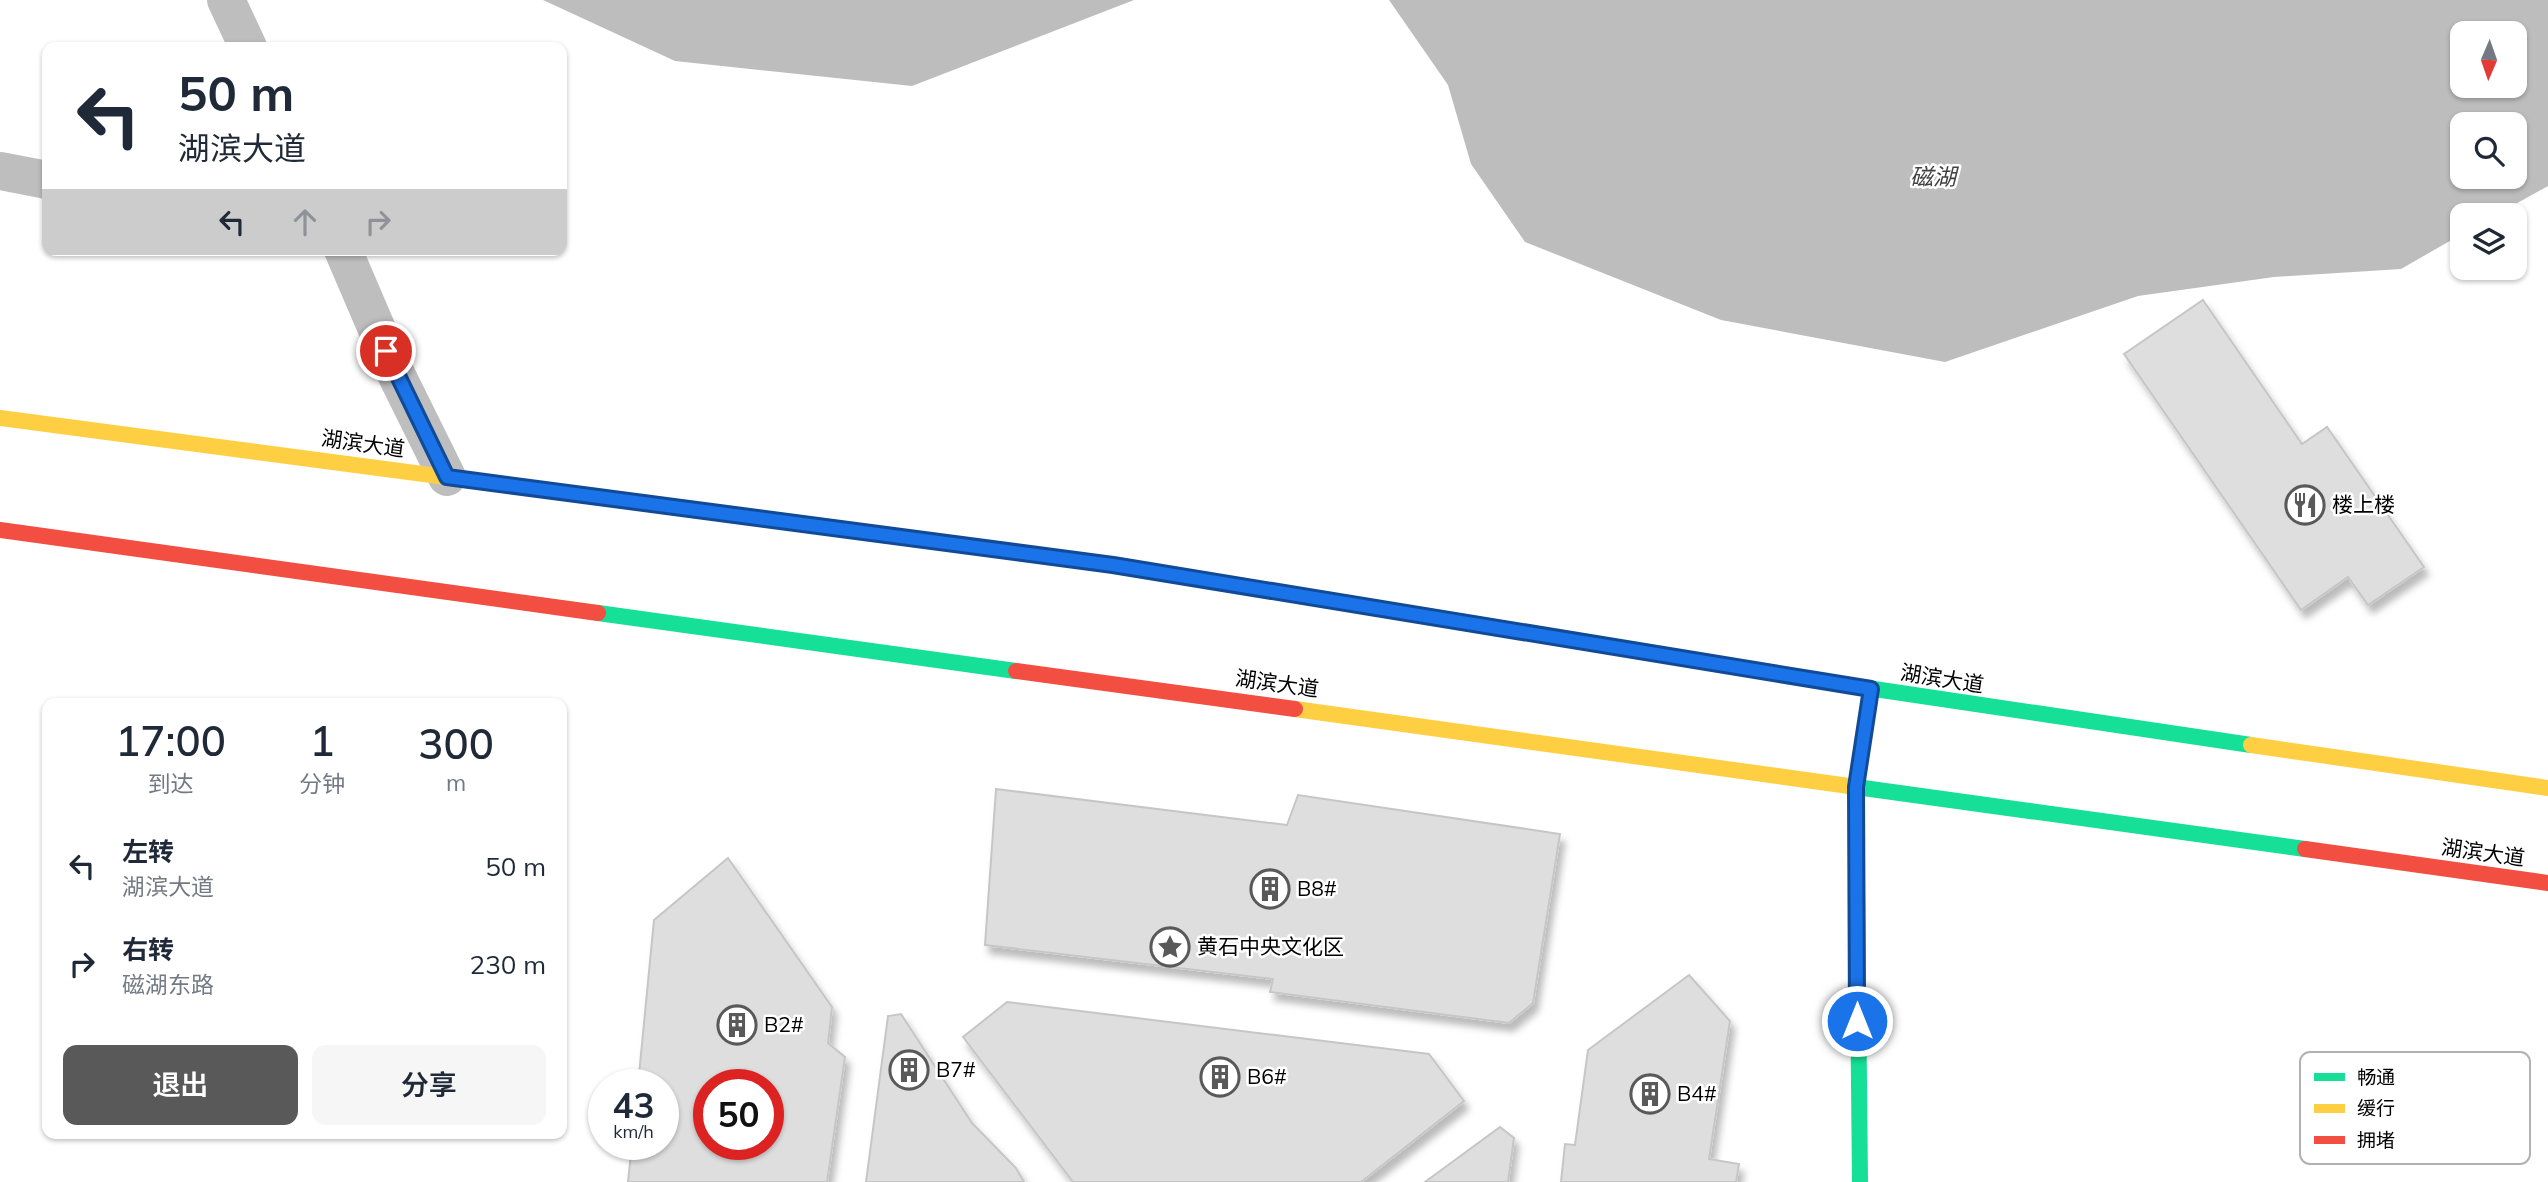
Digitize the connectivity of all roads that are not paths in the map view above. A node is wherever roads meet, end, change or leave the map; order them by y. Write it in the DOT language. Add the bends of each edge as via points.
graph roads {
  1 [pos="226,0"];
  2 [pos="246,42"];
  3 [pos="0,171"];
  4 [pos="42,179"];
  5 [pos="346,256"];
  6 [pos="0,418"];
  7 [pos="447,477"];
  8 [pos="0,530"];
  9 [pos="1871,689"];
  10 [pos="1856,787"];
  11 [pos="2548,788"];
  12 [pos="2548,883"];
  13 [pos="1860,1182"];
  1 -- 2 [label="street"];
  3 -- 4 [label="street"];
  5 -- 7 [label="street"];
  6 -- 7 [label="main road, 湖滨大道"];
  7 -- 9 [label="main road, 湖滨大道" via="1113,565"];
  8 -- 10 [label="main road, 湖滨大道"];
  9 -- 10 [label="main road"];
  9 -- 11 [label="main road, 湖滨大道"];
  10 -- 12 [label="main road, 湖滨大道"];
  10 -- 13 [label="main road"];
}
